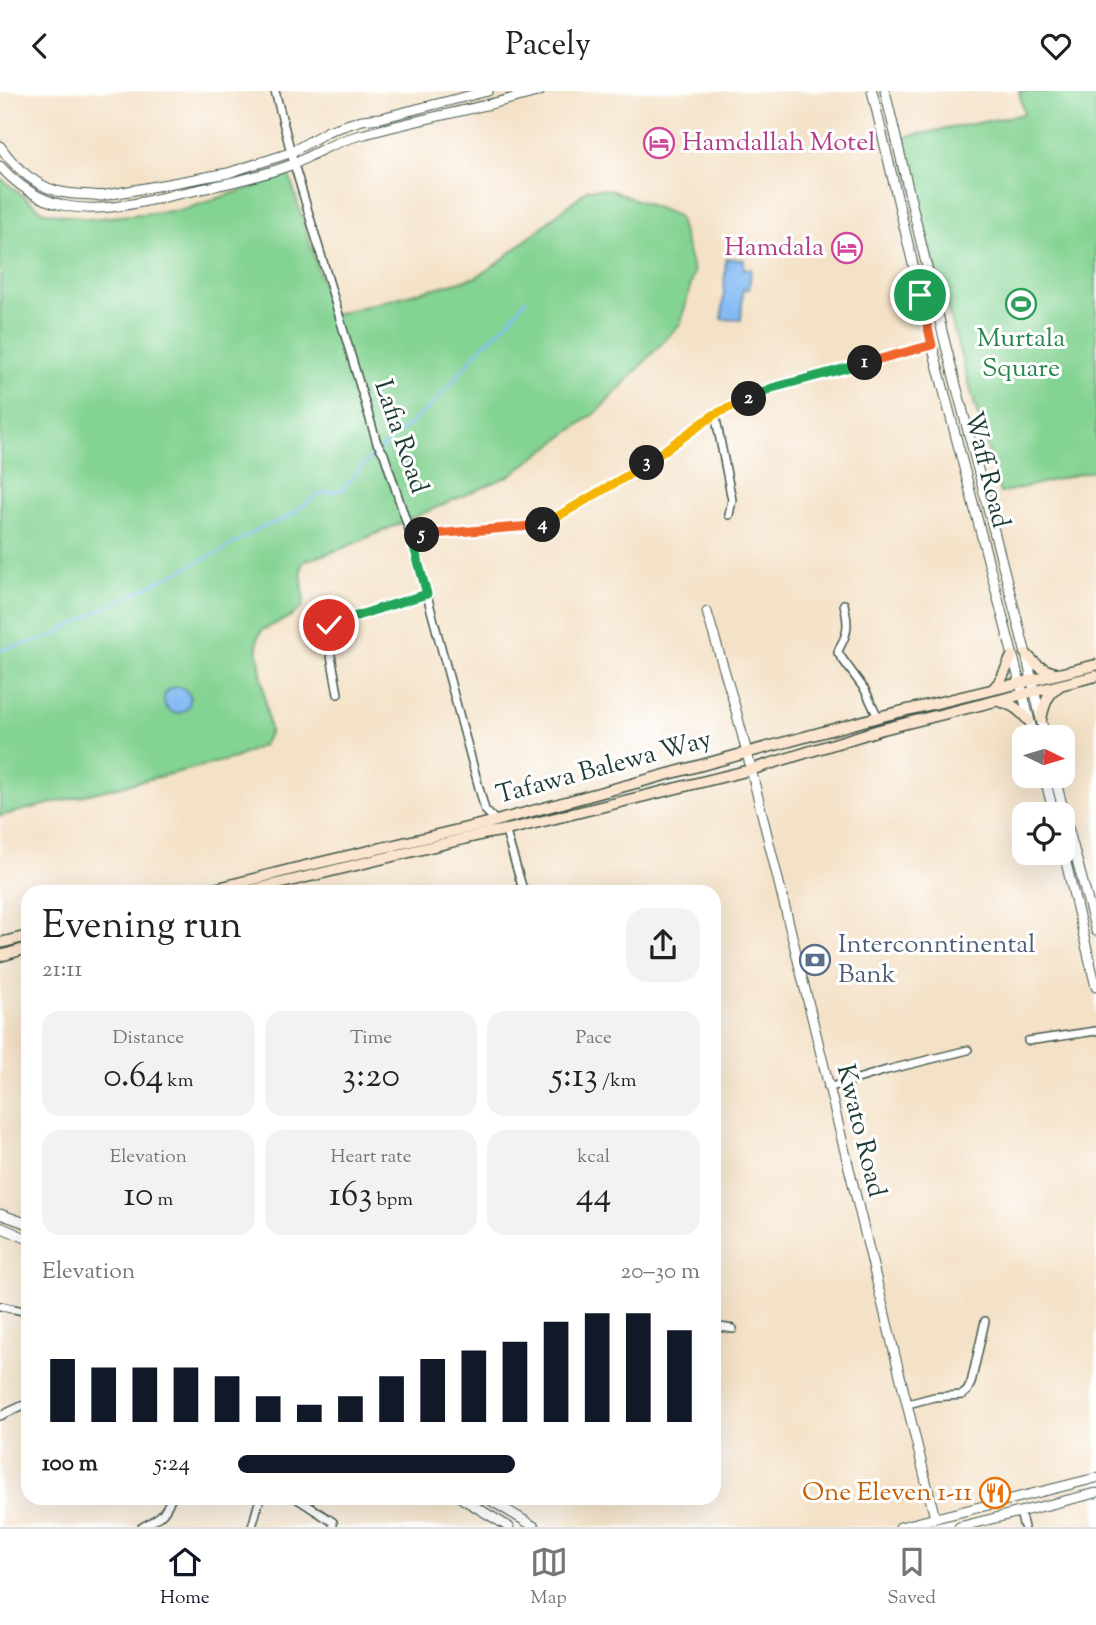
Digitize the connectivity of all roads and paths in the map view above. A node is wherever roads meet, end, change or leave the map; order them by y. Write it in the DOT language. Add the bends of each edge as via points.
graph roads {
  1 [pos="275,91"];
  2 [pos="488,91"];
  3 [pos="540,91"];
  4 [pos="872,91"];
  5 [pos="885,91"];
  6 [pos="0,146"];
  7 [pos="290,153"];
  8 [pos="293,165"];
  9 [pos="0,166"];
  10 [pos="932,345"];
  11 [pos="715,414"];
  12 [pos="729,515"];
  13 [pos="411,536"];
  14 [pos="427,594"];
  15 [pos="844,604"];
  16 [pos="707,612"];
  17 [pos="1026,654"];
  18 [pos="1012,656"];
  19 [pos="1096,665"];
  20 [pos="1096,676"];
  21 [pos="1059,679"];
  22 [pos="1019,682"];
  23 [pos="1033,686"];
  24 [pos="994,688"];
  25 [pos="338,694"];
  26 [pos="1023,695"];
  27 [pos="996,701"];
  28 [pos="878,717"];
  29 [pos="1035,720"];
  30 [pos="1035,725"];
  31 [pos="1038,725"];
  32 [pos="747,753"];
  33 [pos="750,770"];
  34 [pos="1058,788"];
  35 [pos="496,821"];
  36 [pos="507,830"];
  37 [pos="1067,865"];
  38 [pos="230,885"];
  39 [pos="273,885"];
  40 [pos="522,885"];
  41 [pos="1096,931"];
  42 [pos="21,938"];
  43 [pos="0,943"];
  44 [pos="21,950"];
  45 [pos="0,956"];
  46 [pos="1096,987"];
  47 [pos="1096,1031"];
  48 [pos="1028,1041"];
  49 [pos="968,1050"];
  50 [pos="828,1087"];
  51 [pos="0,1215"];
  52 [pos="21,1222"];
  53 [pos="0,1227"];
  54 [pos="21,1236"];
  55 [pos="0,1306"];
  56 [pos="21,1311"];
  57 [pos="985,1321"];
  58 [pos="721,1327"];
  59 [pos="733,1329"];
  60 [pos="908,1404"];
  61 [pos="21,1406"];
  62 [pos="0,1416"];
  63 [pos="1096,1478"];
  64 [pos="1096,1493"];
  65 [pos="168,1505"];
  66 [pos="258,1505"];
  67 [pos="307,1505"];
  68 [pos="473,1505"];
  69 [pos="499,1505"];
  70 [pos="1020,1513"];
  71 [pos="935,1518"];
  72 [pos="142,1527"];
  73 [pos="253,1527"];
  74 [pos="333,1527"];
  75 [pos="509,1527"];
  76 [pos="536,1527"];
  77 [pos="900,1527"];
  78 [pos="959,1527"];
  79 [pos="1024,1527"];
  1 -- 7 [label="street, Lafia Road"];
  2 -- 7 [label="street" via="362,120 328,131"];
  3 -- 8 [label="street" via="365,134 332,144"];
  4 -- 10 [label="street, Waff Road"];
  5 -- 17 [label="street, Waff Road"];
  6 -- 7 [label="street" via="33,180 67,194 101,197 228,173"];
  7 -- 8 [label="street, Lafia Road"];
  8 -- 9 [label="street" via="229,183 100,208 47,200 28,191"];
  8 -- 13 [label="street, Lafia Road" via="377,443"];
  10 -- 11 [label="street" via="772,388"];
  10 -- 18 [label="street, Waff Road"];
  11 -- 12 [label="street" via="732,500"];
  11 -- 13 [label="street" via="630,474 544,525"];
  13 -- 14 [label="street, Lafia Road"];
  14 -- 25 [label="street" via="326,628"];
  14 -- 35 [label="street, Lafia Road" via="485,810"];
  15 -- 28 [label="street" via="846,635 838,653 866,690"];
  16 -- 32 [label="street, Kwato Road"];
  17 -- 21 [label="main road"];
  17 -- 23 [label="street, Waff Road"];
  18 -- 22 [label="street, Waff Road"];
  18 -- 24 [label="main road"];
  19 -- 21 [label="main road"];
  20 -- 21 [label="main road"];
  21 -- 23 [label="main road"];
  21 -- 29 [label="main road"];
  22 -- 23 [label="main road, Tafawa Balewa Way"];
  22 -- 24 [label="main road, Tafawa Balewa Way"];
  22 -- 26 [label="street, Waff Road"];
  23 -- 26 [label="main road, Tafawa Balewa Way"];
  23 -- 29 [label="street, Waff Road"];
  24 -- 28 [label="main road, Tafawa Balewa Way"];
  26 -- 27 [label="main road, Tafawa Balewa Way"];
  26 -- 29 [label="street, Waff Road"];
  27 -- 29 [label="main road" via="1007,702"];
  27 -- 33 [label="main road, Tafawa Balewa Way" via="879,730"];
  28 -- 32 [label="main road, Tafawa Balewa Way"];
  29 -- 30 [label="street"];
  29 -- 31 [label="street"];
  32 -- 33 [label="street, Kwato Road"];
  32 -- 35 [label="main road, Tafawa Balewa Way"];
  33 -- 36 [label="main road, Tafawa Balewa Way"];
  33 -- 50 [label="street, Kwato Road"];
  34 -- 41 [label="street"];
  35 -- 36 [label="street, Lafia Road"];
  35 -- 38 [label="main road, Tafawa Balewa Way"];
  36 -- 39 [label="main road, Tafawa Balewa Way"];
  36 -- 40 [label="street"];
  37 -- 46 [label="street"];
  42 -- 43 [label="main road"];
  44 -- 45 [label="main road"];
  47 -- 48 [label="street"];
  49 -- 50 [label="street"];
  50 -- 60 [label="street, Kwato Road"];
  51 -- 52 [label="street"];
  53 -- 54 [label="street"];
  55 -- 56 [label="street"];
  57 -- 60 [label="street" via="967,1391"];
  58 -- 59 [label="street"];
  60 -- 71 [label="street, Kwato Road"];
  61 -- 62 [label="street"];
  63 -- 71 [label="street"];
  64 -- 70 [label="street"];
  65 -- 72 [label="street"];
  66 -- 73 [label="street"];
  67 -- 74 [label="street" via="333,1522"];
  68 -- 75 [label="street"];
  69 -- 76 [label="street"];
  70 -- 78 [label="street"];
  70 -- 79 [label="street"];
  71 -- 77 [label="street"];
}
